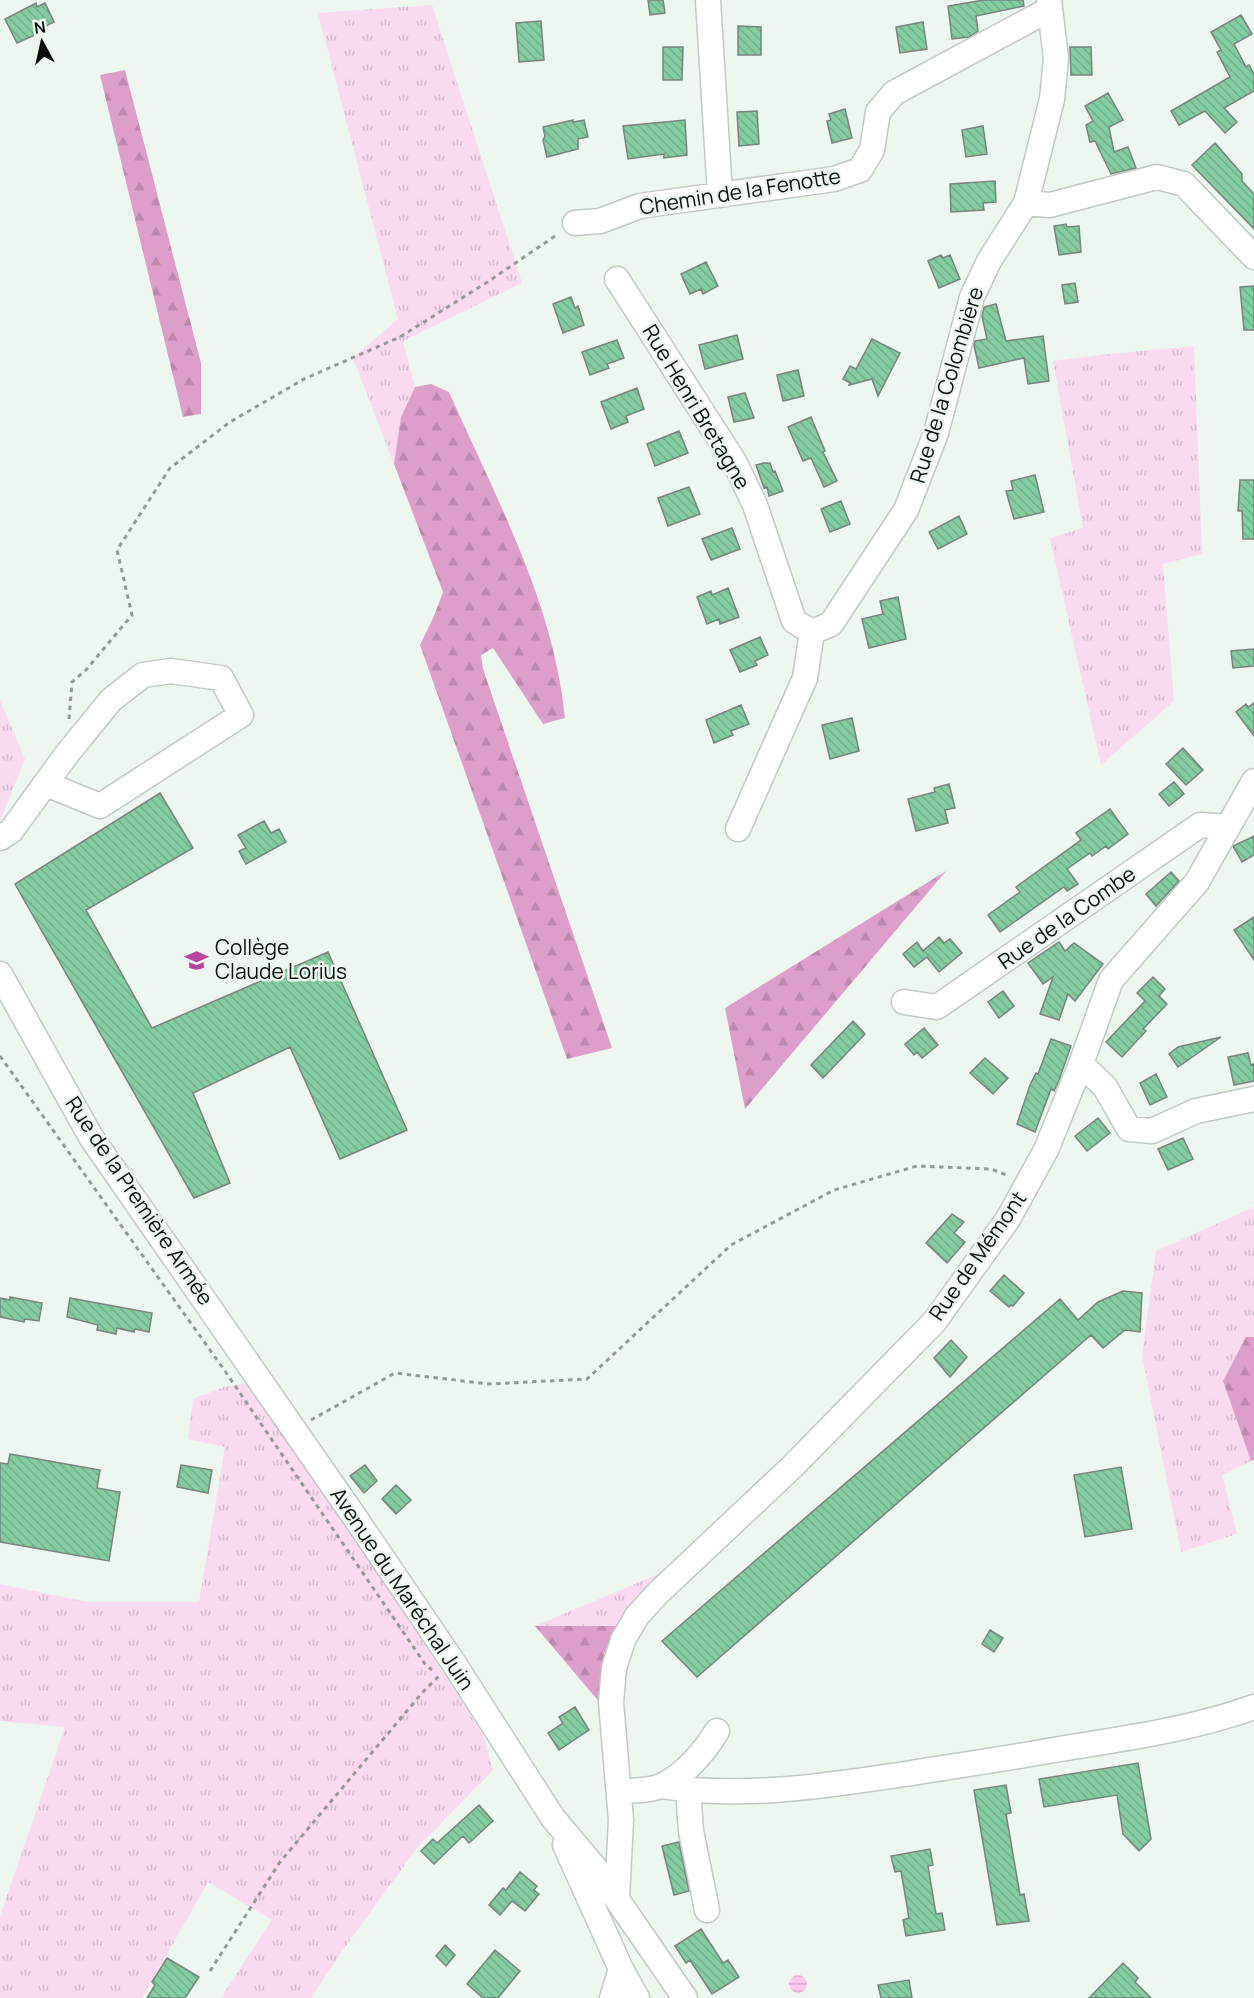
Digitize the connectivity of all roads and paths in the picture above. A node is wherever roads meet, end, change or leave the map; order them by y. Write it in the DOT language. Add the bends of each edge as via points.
graph roads {
  1 [pos="708,0"];
  2 [pos="1050,4"];
  3 [pos="720,195"];
  4 [pos="1026,203"];
  5 [pos="575,223"];
  6 [pos="1254,257"];
  7 [pos="617,279"];
  8 [pos="812,632"];
  9 [pos="69,723"];
  10 [pos="1254,781"];
  11 [pos="45,783"];
  12 [pos="1228,827"];
  13 [pos="738,829"];
  14 [pos="0,838"];
  15 [pos="0,974"];
  16 [pos="904,1002"];
  17 [pos="0,1056"];
  18 [pos="1081,1064"];
  19 [pos="1254,1099"];
  20 [pos="1028,1184"];
  21 [pos="247,1362"];
  22 [pos="294,1430"];
  23 [pos="446,1669"];
  24 [pos="1254,1707"];
  25 [pos="717,1731"];
  26 [pos="661,1786"];
  27 [pos="688,1790"];
  28 [pos="619,1792"];
  29 [pos="621,1820"];
  30 [pos="591,1879"];
  31 [pos="617,1898"];
  32 [pos="707,1910"];
  33 [pos="663,1967"];
  34 [pos="621,1969"];
  35 [pos="210,1971"];
  36 [pos="612,1998"];
  37 [pos="637,1998"];
  38 [pos="684,1998"];
  1 -- 3 [label="street"];
  2 -- 3 [label="street, Chemin de la Fenotte" via="894,93 878,112 872,150 860,170 834,179"];
  2 -- 4 [label="street, Rue de la Colombière" via="1056,58 1052,99"];
  3 -- 5 [label="street, Chemin de la Fenotte" via="640,206 600,221"];
  4 -- 6 [label="street" via="1050,205 1157,177 1184,184"];
  4 -- 8 [label="street, Rue de la Colombière" via="989,261 972,297 936,433 906,510 831,624"];
  5 -- 9 [label="path" via="400,337 304,379 230,422 170,468 117,549 132,615 72,682"];
  7 -- 8 [label="street, Rue Henri Bretagne" via="735,463 755,505 794,621"];
  8 -- 13 [label="street" via="805,678"];
  10 -- 12 [label="street, Rue de Mémont"];
  11 -- 11 [label="street" via="111,699 143,675 171,670 221,678 241,715 100,806"];
  11 -- 14 [label="street" via="11,831"];
  12 -- 16 [label="street, Rue de la Combe" via="1200,825 937,1007"];
  12 -- 18 [label="street, Rue de Mémont" via="1197,882 1111,980"];
  15 -- 21 [label="street, Rue de la Première Armée" via="91,1137"];
  17 -- 23 [label="path" via="225,1371 425,1664"];
  18 -- 19 [label="street" via="1105,1087 1129,1129 1152,1131 1196,1111"];
  18 -- 20 [label="street, Rue de Mémont"];
  20 -- 22 [label="path" via="991,1169 917,1166 834,1190 731,1245 587,1379 489,1384 394,1373"];
  20 -- 28 [label="street, Rue de Mémont" via="1008,1219 934,1321 793,1466 637,1616 623,1640 614,1668 611,1702"];
  21 -- 22 [label="street, Avenue du Maréchal Juin"];
  22 -- 23 [label="street, Avenue du Maréchal Juin"];
  23 -- 30 [label="street, Avenue du Maréchal Juin" via="553,1818"];
  23 -- 35 [label="path" via="280,1862"];
  24 -- 27 [label="street" via="1164,1731 851,1782 747,1792"];
  25 -- 26 [label="street" via="704,1752"];
  26 -- 27 [label="street"];
  26 -- 28 [label="street"];
  27 -- 32 [label="street" via="691,1831"];
  28 -- 29 [label="street, Rue de Mémont"];
  29 -- 30 [label="street"];
  29 -- 31 [label="street, Rue de Mémont"];
  30 -- 31 [label="street, Avenue du Maréchal Juin"];
  30 -- 34 [label="street, Avenue du Maréchal Juin"];
  31 -- 33 [label="street, Avenue du Maréchal Juin"];
  33 -- 34 [label="street"];
  33 -- 38 [label="street, Avenue du Maréchal Juin"];
  34 -- 36 [label="street"];
  34 -- 37 [label="street, Avenue du Maréchal Juin"];
}
